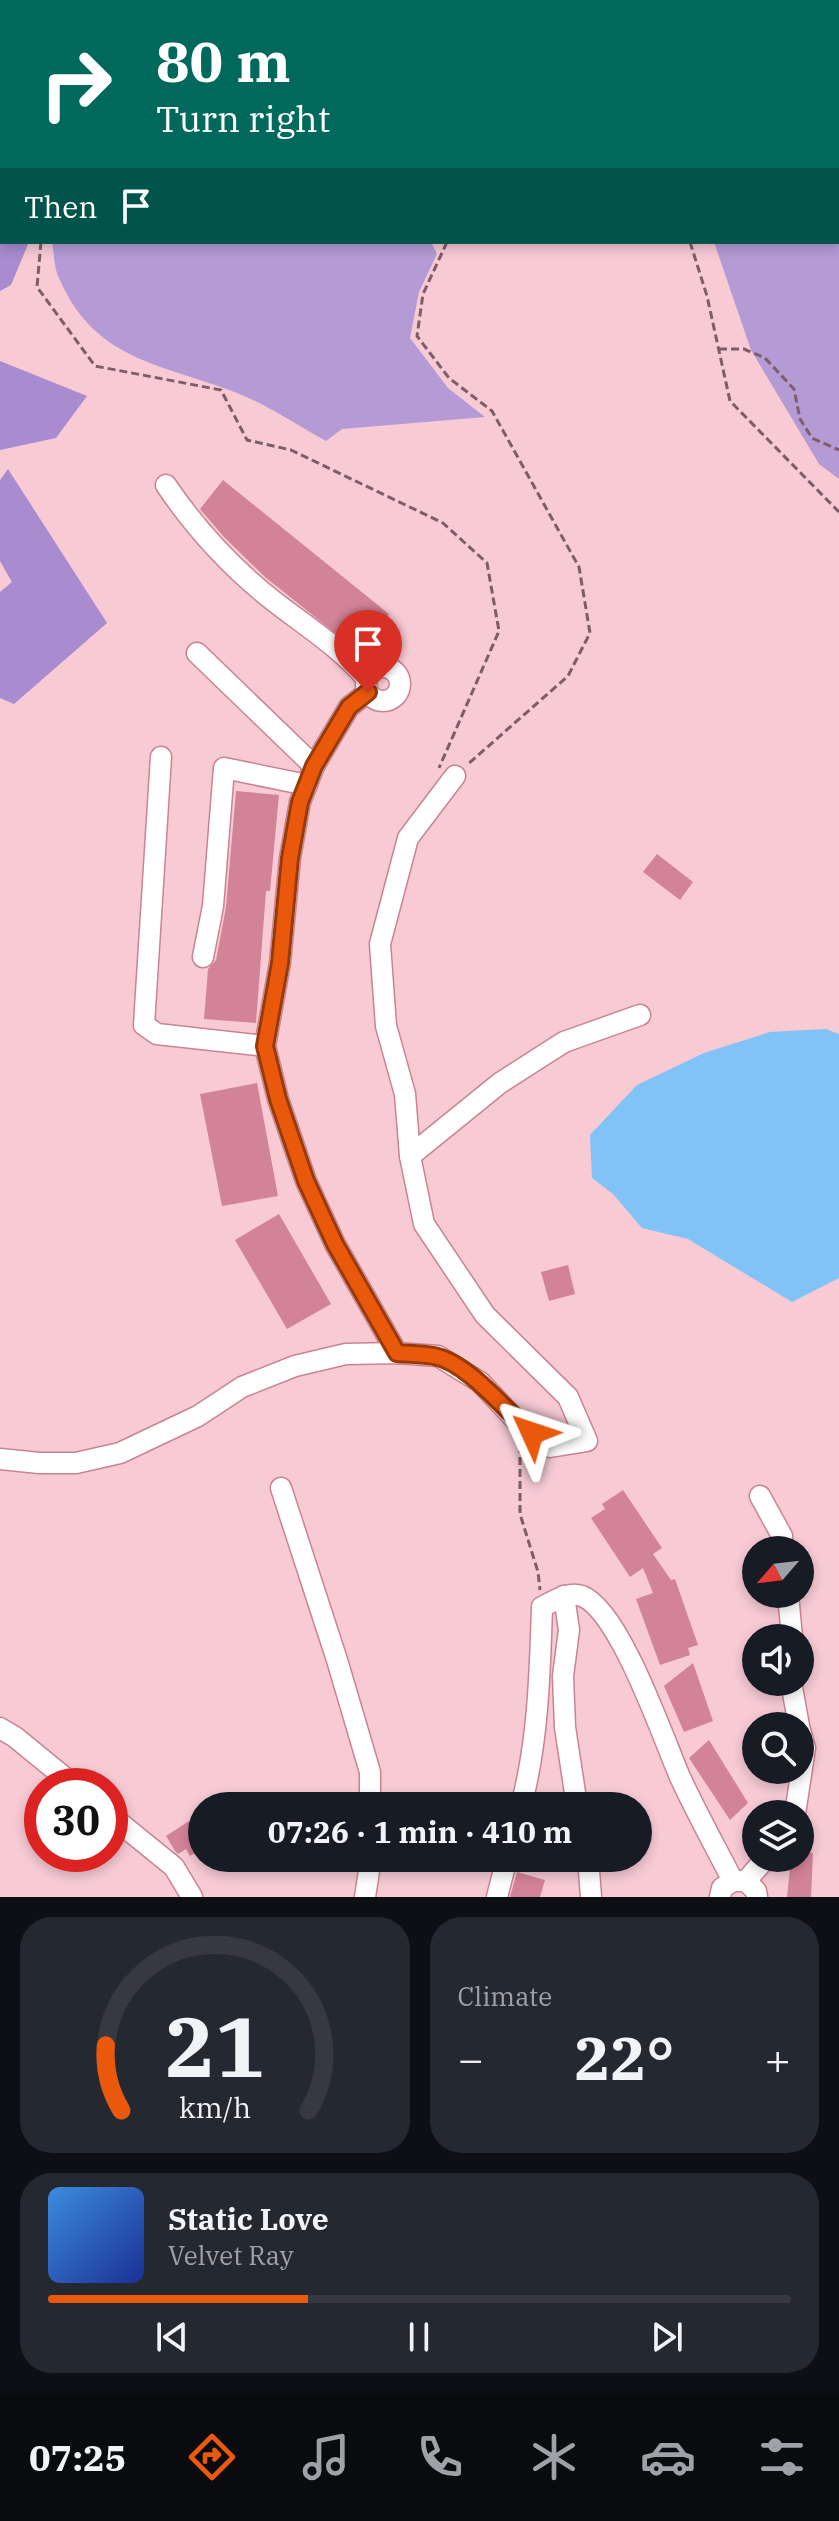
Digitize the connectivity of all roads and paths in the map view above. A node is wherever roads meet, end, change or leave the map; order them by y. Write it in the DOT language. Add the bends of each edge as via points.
graph roads {
  1 [pos="41,244"];
  2 [pos="445,244"];
  3 [pos="691,244"];
  4 [pos="719,349"];
  5 [pos="839,450"];
  6 [pos="166,485"];
  7 [pos="839,512"];
  8 [pos="197,653"];
  9 [pos="161,757"];
  10 [pos="446,772"];
  11 [pos="310,776"];
  12 [pos="203,957"];
  13 [pos="640,1015"];
  14 [pos="265,1046"];
  15 [pos="410,1156"];
  16 [pos="397,1353"];
  17 [pos="514,1418"];
  18 [pos="0,1459"];
  19 [pos="281,1488"];
  20 [pos="760,1496"];
  21 [pos="782,1536"];
  22 [pos="564,1596"];
  23 [pos="542,1607"];
  24 [pos="0,1728"];
  25 [pos="53,1768"];
  26 [pos="370,1792"];
  27 [pos="525,1792"];
  28 [pos="575,1792"];
  29 [pos="128,1830"];
  30 [pos="369,1872"];
  31 [pos="503,1872"];
  32 [pos="589,1872"];
  33 [pos="754,1872"];
  34 [pos="739,1889"];
  35 [pos="192,1897"];
  36 [pos="365,1897"];
  37 [pos="497,1897"];
  38 [pos="591,1897"];
  1 -- 10 [label="path" via="37,287 95,366 221,390 247,440 291,450 443,523 487,563 499,631"];
  2 -- 10 [label="path" via="423,294 417,336 449,378 492,411 579,567 590,633 568,676"];
  3 -- 4 [label="path"];
  4 -- 5 [label="path" via="744,349 765,358 794,389 800,419 812,438"];
  4 -- 7 [label="path" via="730,401"];
  6 -- 11 [label="street" via="190,521 229,560 268,597 353,661 368,685 349,707"];
  8 -- 11 [label="street"];
  9 -- 14 [label="street" via="144,1025 157,1034"];
  10 -- 15 [label="street" via="408,838 380,944 386,1026 405,1094"];
  11 -- 12 [label="street" via="224,768 213,906"];
  11 -- 14 [label="street" via="290,858"];
  13 -- 15 [label="street" via="564,1042 500,1083"];
  14 -- 16 [label="street" via="306,1181"];
  15 -- 17 [label="street" via="424,1224 485,1315 568,1397 587,1441 550,1447"];
  16 -- 17 [label="street" via="438,1356 480,1382"];
  16 -- 18 [label="street" via="346,1354 295,1366 242,1387 198,1416 120,1453 76,1463"];
  17 -- 23 [label="path" via="520,1439 520,1514 538,1572"];
  19 -- 26 [label="street" via="370,1772"];
  20 -- 21 [label="street"];
  22 -- 23 [label="street"];
  22 -- 28 [label="street" via="569,1630 563,1676 565,1727"];
  22 -- 34 [label="street" via="581,1596 617,1634 682,1780"];
  23 -- 27 [label="street"];
  24 -- 25 [label="street"];
  29 -- 35 [label="street" via="174,1867"];
  30 -- 36 [label="street"];
  31 -- 37 [label="street"];
  32 -- 38 [label="street"];
  33 -- 34 [label="street"];
}
